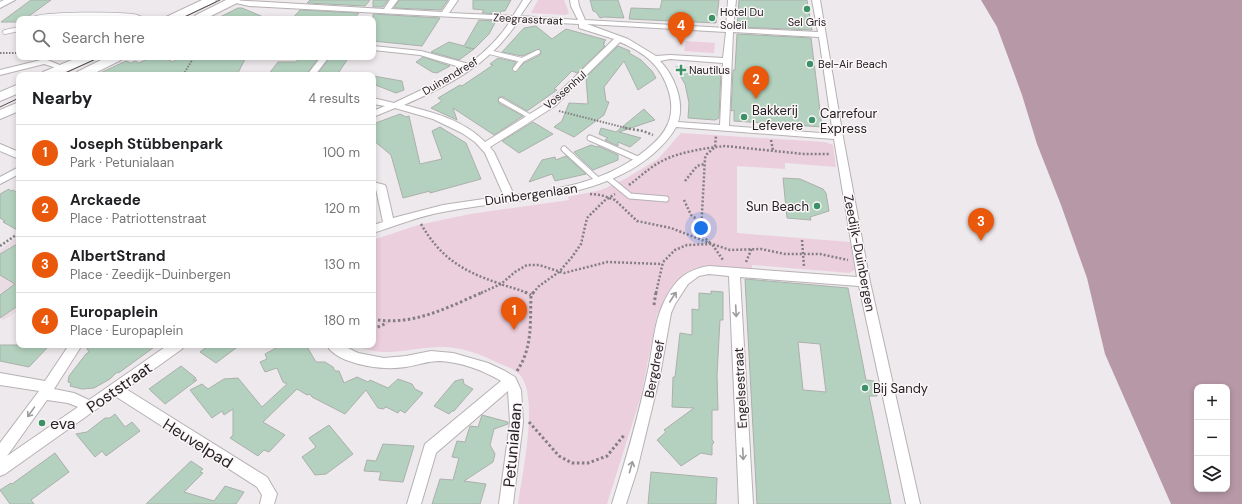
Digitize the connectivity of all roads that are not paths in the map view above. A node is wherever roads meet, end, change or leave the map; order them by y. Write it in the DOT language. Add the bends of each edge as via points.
graph roads {
  1 [pos="11,0"];
  2 [pos="211,0"];
  3 [pos="234,0"];
  4 [pos="394,0"];
  5 [pos="454,0"];
  6 [pos="527,0"];
  7 [pos="574,0"];
  8 [pos="732,0"];
  9 [pos="816,0"];
  10 [pos="0,5"];
  11 [pos="372,10"];
  12 [pos="386,11"];
  13 [pos="444,15"];
  14 [pos="38,16"];
  15 [pos="63,16"];
  16 [pos="63,16"];
  17 [pos="135,16"];
  18 [pos="176,16"];
  19 [pos="202,16"];
  20 [pos="367,16"];
  21 [pos="516,18"];
  22 [pos="583,24"];
  23 [pos="16,29"];
  24 [pos="729,30"];
  25 [pos="5,32"];
  26 [pos="822,35"];
  27 [pos="619,39"];
  28 [pos="376,48"];
  29 [pos="488,52"];
  30 [pos="538,52"];
  31 [pos="654,59"];
  32 [pos="82,60"];
  33 [pos="111,60"];
  34 [pos="323,60"];
  35 [pos="522,60"];
  36 [pos="727,61"];
  37 [pos="470,67"];
  38 [pos="63,68"];
  39 [pos="515,68"];
  40 [pos="54,72"];
  41 [pos="87,72"];
  42 [pos="313,72"];
  43 [pos="0,73"];
  44 [pos="16,89"];
  45 [pos="0,97"];
  46 [pos="501,100"];
  47 [pos="376,102"];
  48 [pos="394,105"];
  49 [pos="16,109"];
  50 [pos="376,113"];
  51 [pos="0,116"];
  52 [pos="531,117"];
  53 [pos="675,124"];
  54 [pos="724,128"];
  55 [pos="838,137"];
  56 [pos="590,138"];
  57 [pos="0,146"];
  58 [pos="485,146"];
  59 [pos="564,150"];
  60 [pos="16,154"];
  61 [pos="640,160"];
  62 [pos="16,172"];
  63 [pos="604,180"];
  64 [pos="0,181"];
  65 [pos="376,186"];
  66 [pos="510,197"];
  67 [pos="666,199"];
  68 [pos="389,223"];
  69 [pos="376,228"];
  70 [pos="734,272"];
  71 [pos="864,282"];
  72 [pos="74,348"];
  73 [pos="174,348"];
  74 [pos="337,348"];
  75 [pos="0,380"];
  76 [pos="510,381"];
  77 [pos="115,390"];
  78 [pos="46,391"];
  79 [pos="89,407"];
  80 [pos="0,454"];
  81 [pos="0,469"];
  82 [pos="267,504"];
  83 [pos="414,504"];
  84 [pos="506,504"];
  85 [pos="619,504"];
  86 [pos="746,504"];
  87 [pos="913,504"];
  1 -- 10 [label="street"];
  2 -- 18 [label="main road"];
  3 -- 11 [label="street, Zeegrasstraat" via="249,4"];
  3 -- 19 [label="main road"];
  4 -- 12 [label="street"];
  5 -- 13 [label="street"];
  6 -- 21 [label="street, Duinendreef"];
  7 -- 22 [label="street" via="573,4"];
  8 -- 24 [label="street"];
  9 -- 26 [label="street, Zeedijk-Duinbergen"];
  11 -- 12 [label="street, Zeegrasstraat"];
  11 -- 20 [label="street"];
  12 -- 13 [label="street, Zeegrasstraat"];
  13 -- 21 [label="street, Zeegrasstraat"];
  14 -- 16 [label="lane"];
  15 -- 17 [label="lane"];
  21 -- 22 [label="street, Zeegrasstraat"];
  21 -- 29 [label="street, Duinendreef" via="503,37"];
  22 -- 24 [label="street, Zeegrasstraat"];
  22 -- 27 [label="street"];
  23 -- 25 [label="lane"];
  24 -- 26 [label="street, Zeegrasstraat"];
  24 -- 36 [label="street"];
  26 -- 55 [label="street, Zeedijk-Duinbergen"];
  27 -- 31 [label="street"];
  27 -- 52 [label="street, Vossenhul" via="547,107"];
  28 -- 37 [label="street" via="421,53"];
  29 -- 35 [label="lane"];
  29 -- 37 [label="street, Duinendreef"];
  30 -- 35 [label="lane"];
  31 -- 36 [label="street"];
  31 -- 53 [label="street" via="667,75 676,100"];
  32 -- 38 [label="main road"];
  33 -- 41 [label="main road"];
  34 -- 42 [label="street"];
  35 -- 39 [label="lane"];
  36 -- 54 [label="street"];
  37 -- 48 [label="street, Duinendreef" via="435,87"];
  38 -- 40 [label="main road"];
  38 -- 43 [label="street" via="44,61"];
  44 -- 45 [label="main road"];
  46 -- 52 [label="lane"];
  47 -- 48 [label="street"];
  48 -- 50 [label="street, Duinendreef"];
  48 -- 58 [label="street" via="442,119 464,129"];
  49 -- 51 [label="main road"];
  52 -- 58 [label="street, Vossenhul"];
  53 -- 54 [label="street"];
  53 -- 61 [label="street, Duinbergenlaan" via="665,138"];
  54 -- 55 [label="street"];
  55 -- 71 [label="street, Zeedijk-Duinbergen"];
  56 -- 61 [label="lane"];
  57 -- 60 [label="street"];
  58 -- 66 [label="street"];
  59 -- 63 [label="lane"];
  61 -- 63 [label="street, Duinbergenlaan"];
  62 -- 64 [label="street"];
  63 -- 66 [label="street, Duinbergenlaan" via="577,188"];
  63 -- 67 [label="lane" via="630,196"];
  65 -- 68 [label="street" via="381,187"];
  66 -- 68 [label="street, Duinbergenlaan" via="442,208"];
  68 -- 69 [label="street, Duinbergenlaan"];
  70 -- 71 [label="street, Bergdreef"];
  85 -- 70 [label="street, Bergdreef, one-way" via="654,375 665,313 680,286 689,276 702,270"];
  70 -- 86 [label="street, Engelsestraat, one-way"];
  71 -- 87 [label="street, Zeedijk-Duinbergen"];
  72 -- 78 [label="street"];
  73 -- 77 [label="street, Poststraat"];
  74 -- 76 [label="street" via="346,354 377,363 402,362 434,356 451,357 472,363"];
  75 -- 78 [label="street"];
  76 -- 83 [label="street" via="430,449"];
  76 -- 84 [label="street, Petunialaan" via="516,394 516,420"];
  77 -- 79 [label="street, Poststraat"];
  77 -- 82 [label="street, Heuvelpad" via="262,482 270,494"];
  78 -- 79 [label="street" via="84,403"];
  78 -- 80 [label="street, one-way"];
  79 -- 81 [label="street, Poststraat"];
}
